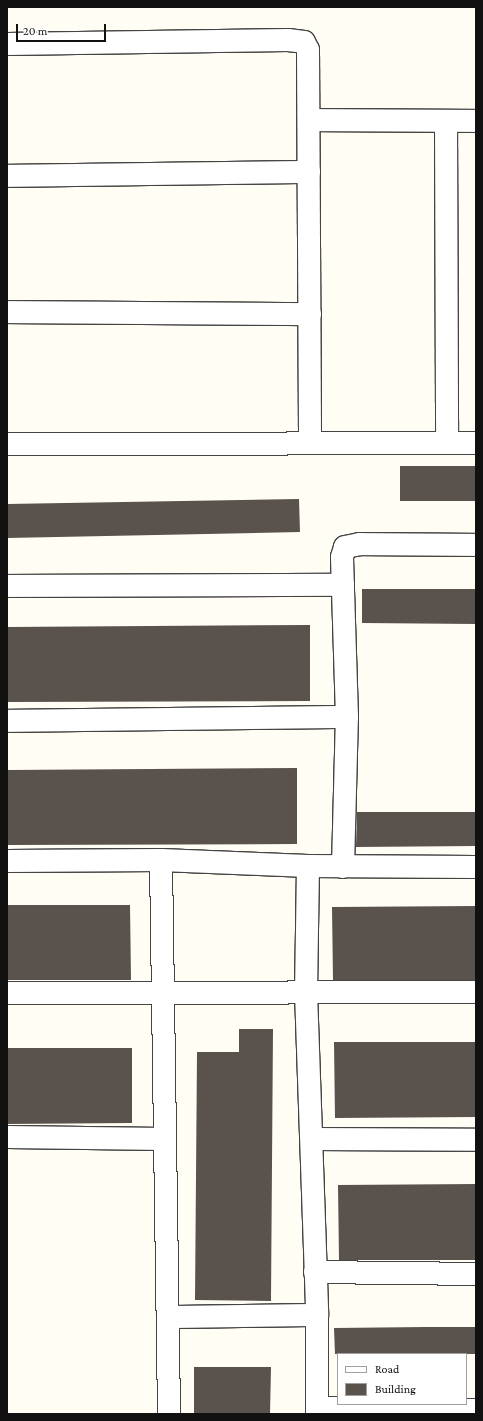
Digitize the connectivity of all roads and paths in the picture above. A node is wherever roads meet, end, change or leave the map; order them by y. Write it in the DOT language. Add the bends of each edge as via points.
graph roads {
  1 [pos="7,44"];
  2 [pos="309,120"];
  3 [pos="446,121"];
  4 [pos="476,121"];
  5 [pos="309,172"];
  6 [pos="7,176"];
  7 [pos="7,312"];
  8 [pos="310,314"];
  9 [pos="310,443"];
  10 [pos="447,443"];
  11 [pos="476,443"];
  12 [pos="7,444"];
  13 [pos="476,545"];
  14 [pos="343,585"];
  15 [pos="7,586"];
  16 [pos="347,717"];
  17 [pos="7,721"];
  18 [pos="161,860"];
  19 [pos="7,861"];
  20 [pos="308,866"];
  21 [pos="343,867"];
  22 [pos="476,867"];
  23 [pos="163,992"];
  24 [pos="306,992"];
  25 [pos="476,992"];
  26 [pos="7,993"];
  27 [pos="7,1138"];
  28 [pos="165,1139"];
  29 [pos="312,1139"];
  30 [pos="476,1140"];
  31 [pos="316,1272"];
  32 [pos="476,1274"];
  33 [pos="318,1315"];
  34 [pos="168,1317"];
  35 [pos="476,1410"];
  36 [pos="317,1411"];
  37 [pos="169,1414"];
  1 -- 2 [label="street" via="288,40 304,42 308,50"];
  2 -- 3 [label="street"];
  2 -- 5 [label="street"];
  3 -- 4 [label="street"];
  3 -- 10 [label="street"];
  5 -- 6 [label="street"];
  5 -- 8 [label="street"];
  7 -- 8 [label="street"];
  8 -- 9 [label="street"];
  9 -- 10 [label="street"];
  9 -- 12 [label="street"];
  10 -- 11 [label="street"];
  13 -- 14 [label="street" via="360,544 345,547 342,557"];
  14 -- 15 [label="street"];
  14 -- 16 [label="street"];
  16 -- 17 [label="street"];
  16 -- 21 [label="street"];
  18 -- 19 [label="street"];
  18 -- 20 [label="street"];
  18 -- 23 [label="street"];
  20 -- 21 [label="street"];
  20 -- 24 [label="street"];
  21 -- 22 [label="street"];
  23 -- 24 [label="street"];
  23 -- 26 [label="street"];
  23 -- 28 [label="street"];
  24 -- 25 [label="street"];
  24 -- 29 [label="street"];
  27 -- 28 [label="street"];
  28 -- 34 [label="street"];
  29 -- 30 [label="street"];
  29 -- 31 [label="street"];
  31 -- 32 [label="street"];
  31 -- 33 [label="street"];
  33 -- 34 [label="street"];
  33 -- 36 [label="street"];
  34 -- 37 [label="street"];
  35 -- 36 [label="street"];
}
